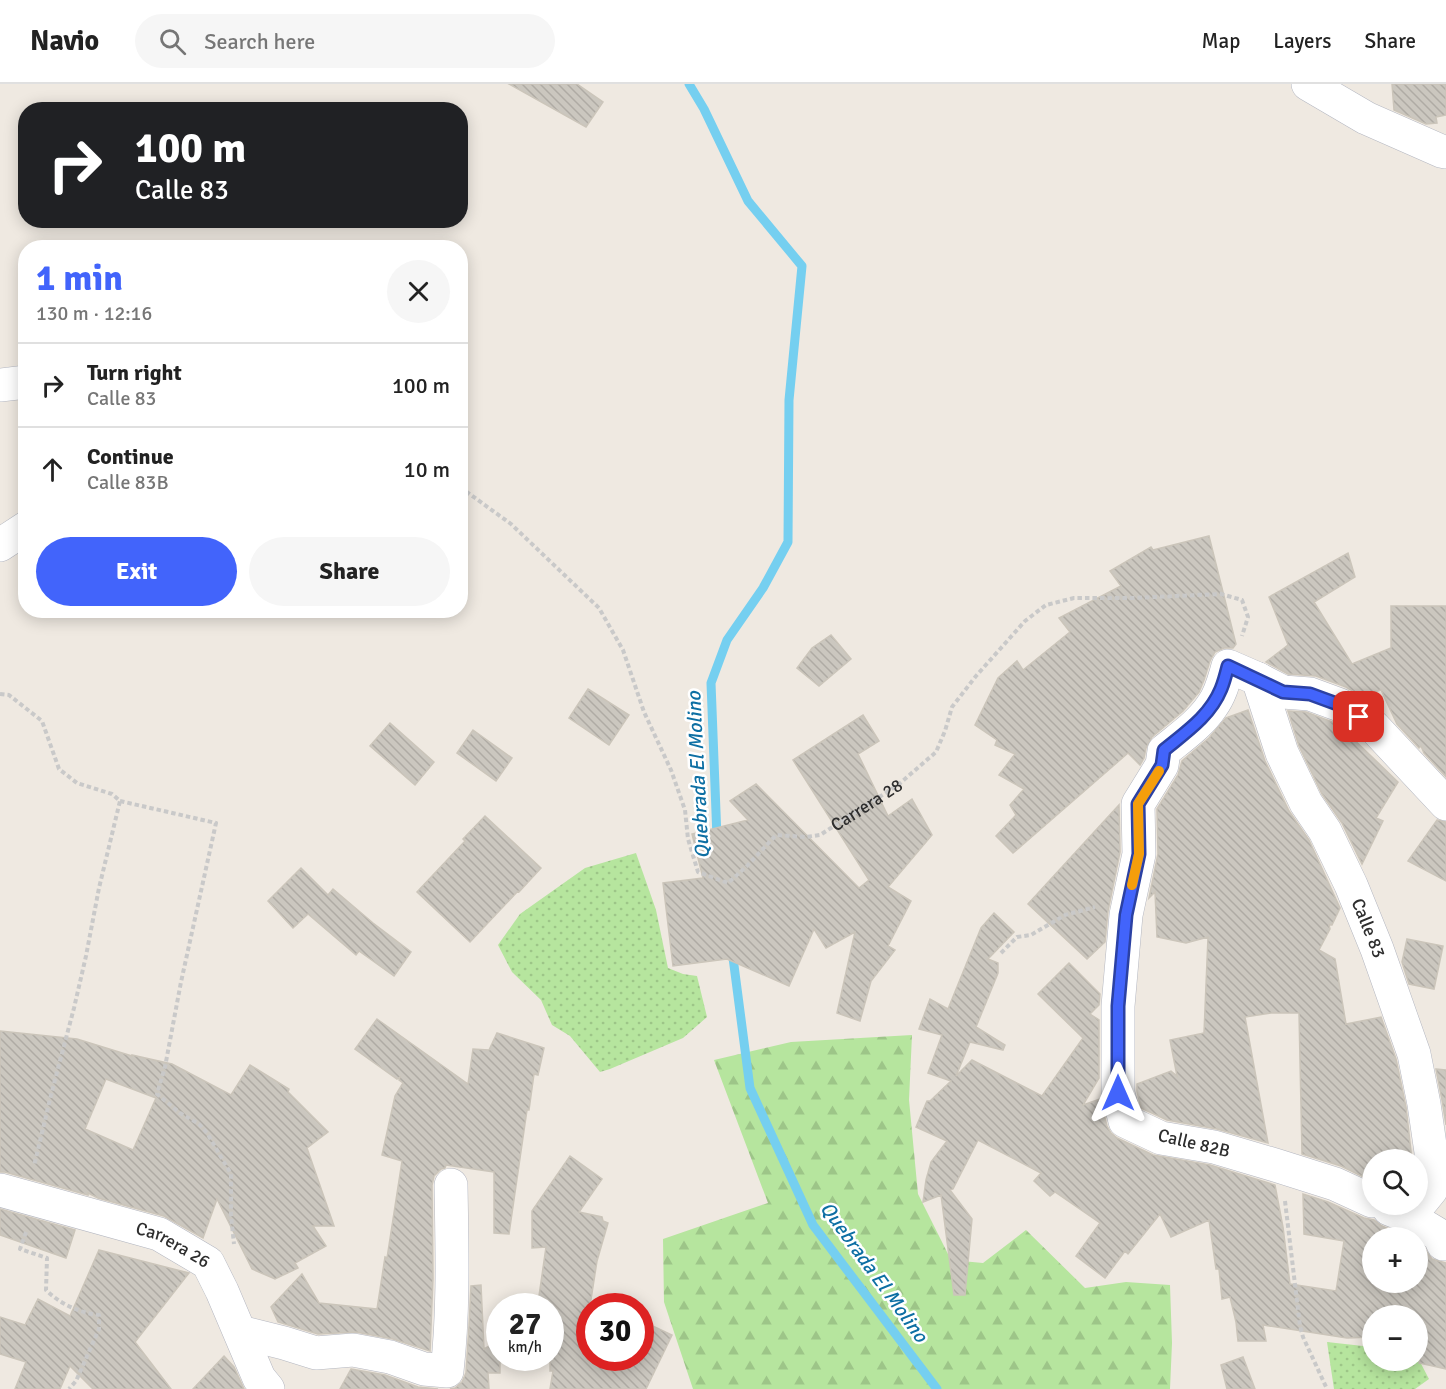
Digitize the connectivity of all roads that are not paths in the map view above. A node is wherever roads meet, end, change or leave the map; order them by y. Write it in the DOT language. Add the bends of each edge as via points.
graph roads {
  1 [pos="1308,84"];
  2 [pos="1446,152"];
  3 [pos="18,383"];
  4 [pos="0,384"];
  5 [pos="18,533"];
  6 [pos="0,544"];
  7 [pos="1258,679"];
  8 [pos="1446,804"];
  9 [pos="451,1185"];
  10 [pos="13,1193"];
  11 [pos="1362,1196"];
  12 [pos="1409,1216"];
  13 [pos="1446,1244"];
  14 [pos="244,1340"];
  15 [pos="268,1389"];
  1 -- 2 [label="street" via="1366,118"];
  3 -- 4 [label="street"];
  5 -- 6 [label="street"];
  7 -- 8 [label="street" via="1283,692 1310,694 1340,705 1359,717 1374,727"];
  7 -- 11 [label="street, Calle 82B" via="1228,666 1213,705 1164,750 1162,765 1138,804 1139,854 1126,915 1118,1006 1118,1093 1125,1121 1161,1138 1214,1147 1335,1184"];
  7 -- 12 [label="street, Calle 83" via="1282,753 1356,896 1414,1054 1431,1152 1431,1190"];
  9 -- 14 [label="street" via="447,1371 424,1369 353,1350 316,1353 284,1343"];
  10 -- 14 [label="street, Carrera 26" via="159,1234 208,1263"];
  12 -- 13 [label="street"];
  14 -- 15 [label="street, Carrera 26" via="259,1378"];
}
